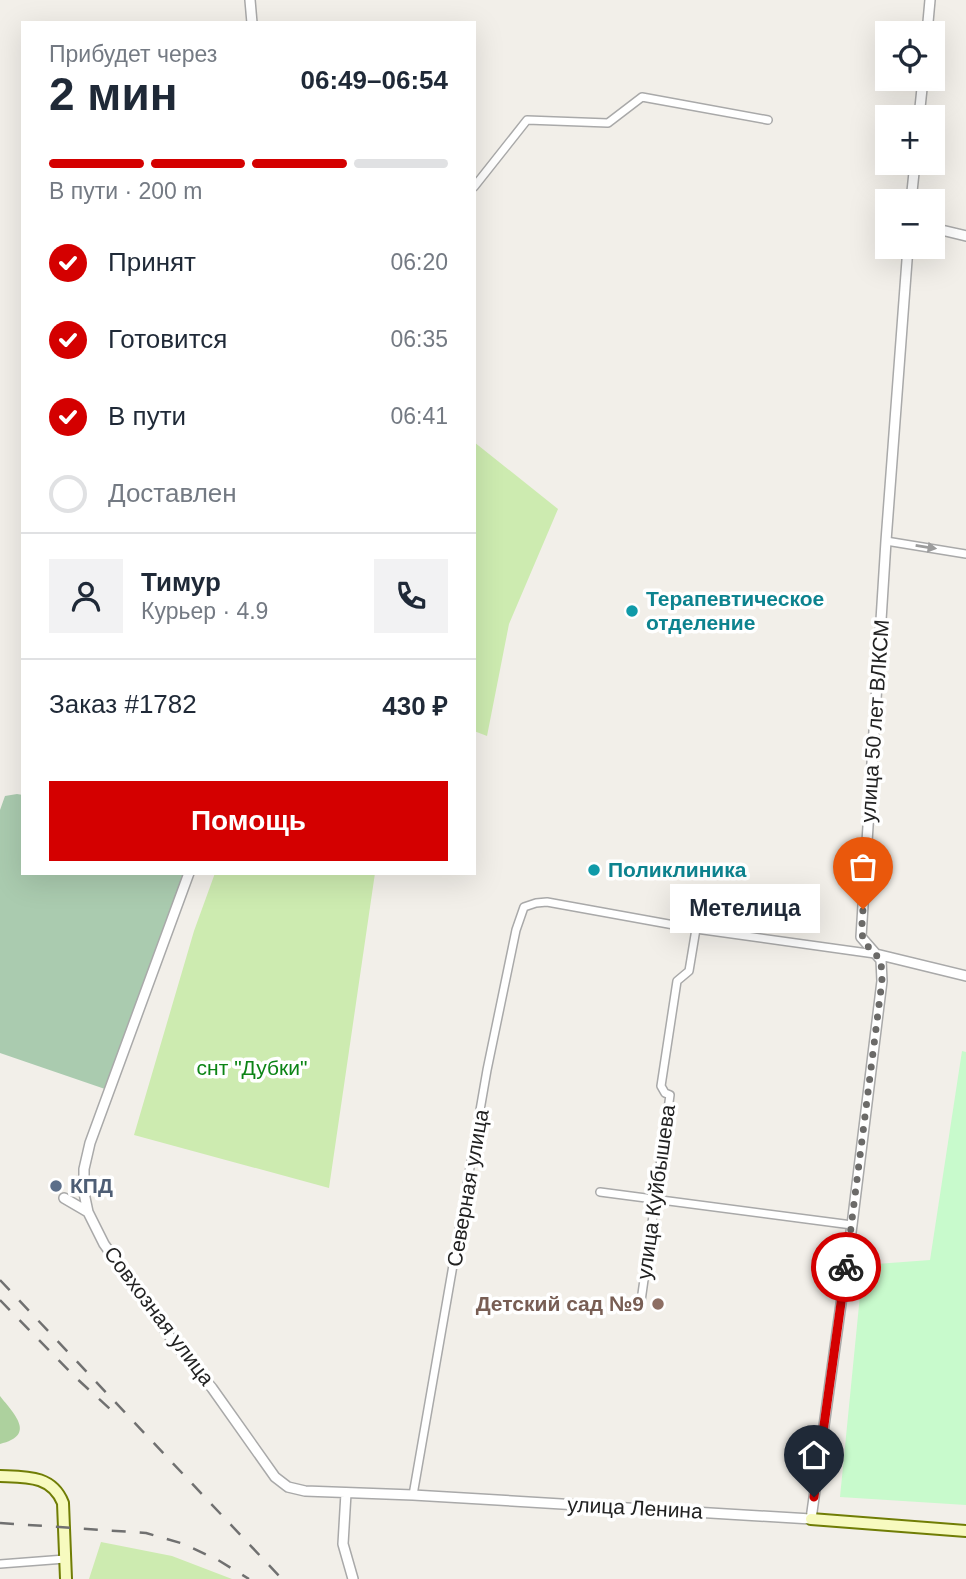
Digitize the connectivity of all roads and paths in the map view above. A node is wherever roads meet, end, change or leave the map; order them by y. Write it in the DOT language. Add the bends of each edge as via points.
graph roads {
  1 [pos="250,0"];
  2 [pos="930,0"];
  3 [pos="252,21"];
  4 [pos="928,21"];
  5 [pos="768,120"];
  6 [pos="476,184"];
  7 [pos="945,231"];
  8 [pos="966,236"];
  9 [pos="907,259"];
  10 [pos="886,541"];
  11 [pos="966,554"];
  12 [pos="188,875"];
  13 [pos="696,929"];
  14 [pos="875,954"];
  15 [pos="966,976"];
  16 [pos="600,1192"];
  17 [pos="64,1198"];
  18 [pos="655,1199"];
  19 [pos="88,1212"];
  20 [pos="852,1225"];
  21 [pos="641,1301"];
  22 [pos="0,1476"];
  23 [pos="305,1491"];
  24 [pos="346,1493"];
  25 [pos="413,1495"];
  26 [pos="811,1519"];
  27 [pos="966,1531"];
  28 [pos="65,1559"];
  29 [pos="0,1564"];
  30 [pos="66,1579"];
  31 [pos="353,1579"];
  1 -- 3 [label="street"];
  2 -- 4 [label="street"];
  5 -- 6 [label="street" via="642,97 608,123 527,120"];
  7 -- 8 [label="street"];
  9 -- 10 [label="street, улица 50 лет ВЛКСМ"];
  10 -- 11 [label="street, one-way"];
  10 -- 14 [label="street, улица 50 лет ВЛКСМ" via="861,937"];
  12 -- 19 [label="street, Совхозная улица" via="90,1143 83,1180"];
  13 -- 14 [label="street"];
  13 -- 18 [label="street, улица Куйбышева" via="689,971 677,981 661,1086 670,1095"];
  13 -- 25 [label="street, Северная улица" via="547,902 524,907 488,1070"];
  14 -- 15 [label="street"];
  14 -- 20 [label="street, улица 50 лет ВЛКСМ" via="881,960 882,981"];
  16 -- 18 [label="street"];
  17 -- 19 [label="street"];
  18 -- 20 [label="street"];
  18 -- 21 [label="street, улица Куйбышева"];
  19 -- 23 [label="street, Совхозная улица" via="122,1271 247,1434 270,1471 288,1488"];
  20 -- 26 [label="street, улица 50 лет ВЛКСМ"];
  22 -- 28 [label="main road" via="45,1481 60,1494"];
  23 -- 24 [label="street, улица Ленина"];
  24 -- 25 [label="street, улица Ленина"];
  24 -- 31 [label="street" via="344,1544"];
  25 -- 26 [label="street, улица Ленина"];
  26 -- 27 [label="main road, улица Ленина"];
  28 -- 29 [label="street"];
  28 -- 30 [label="main road"];
}
